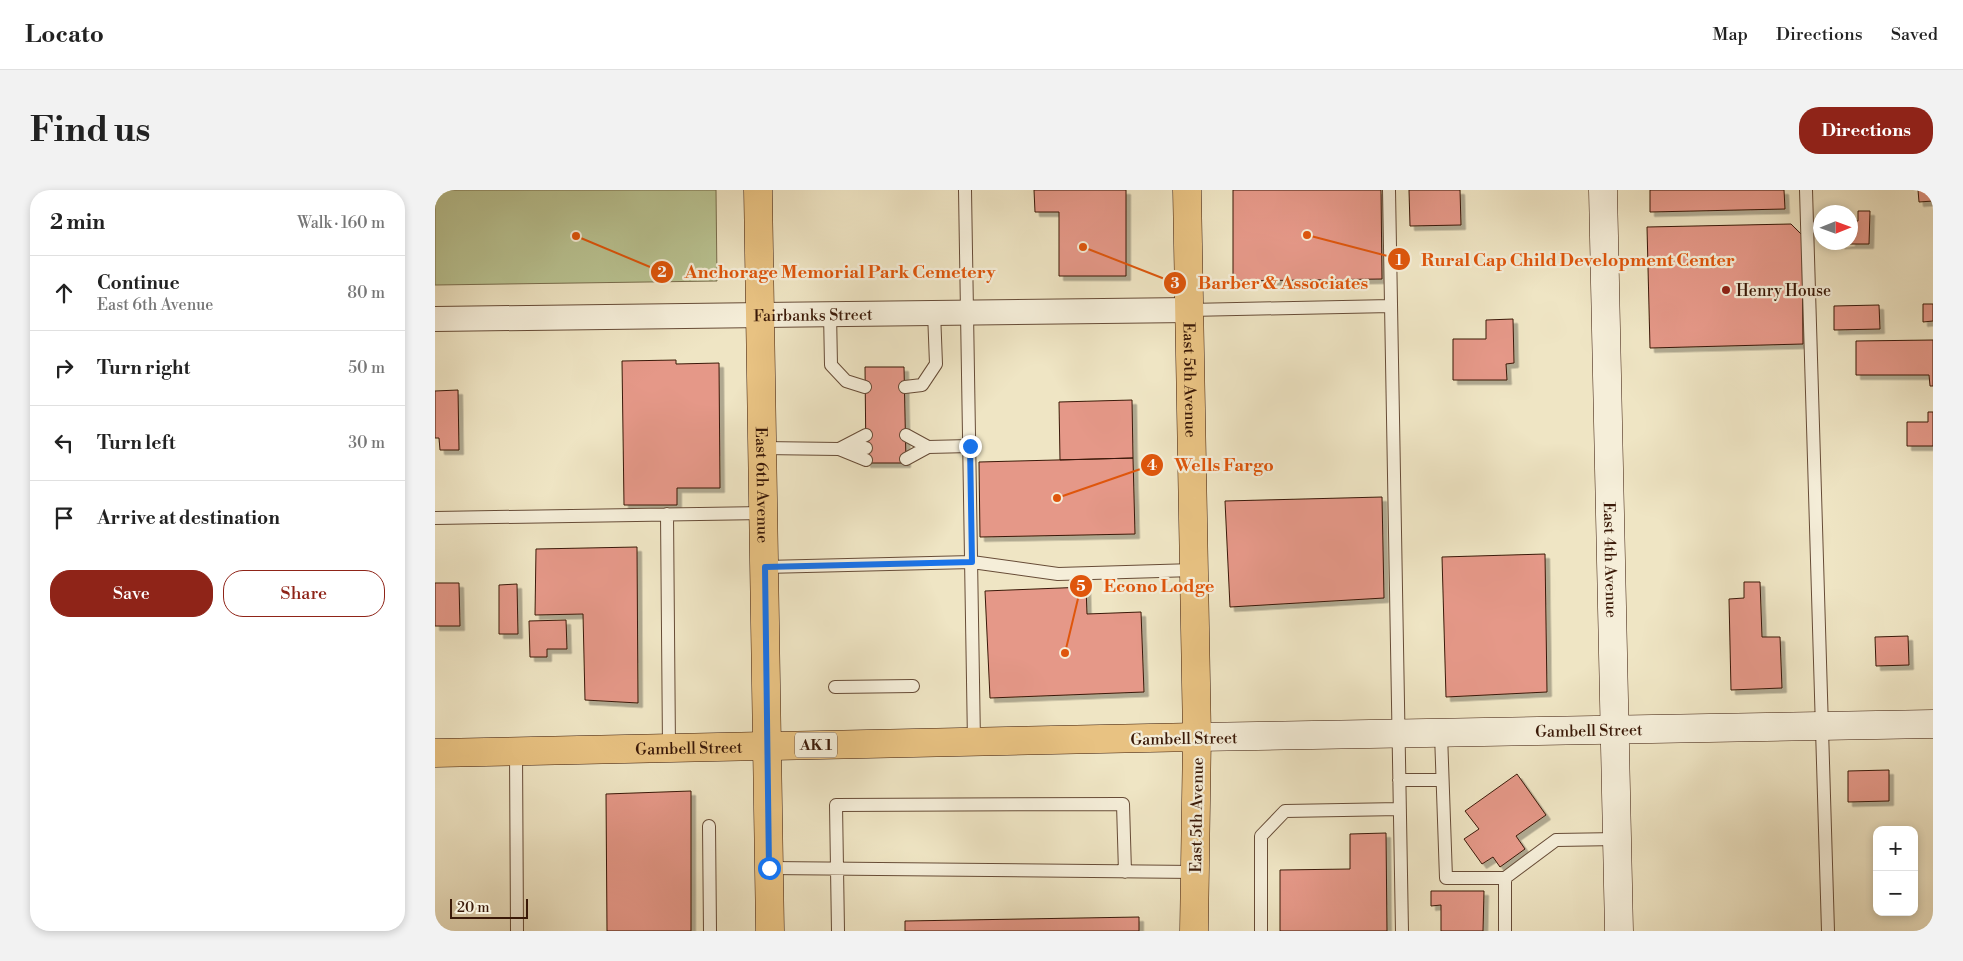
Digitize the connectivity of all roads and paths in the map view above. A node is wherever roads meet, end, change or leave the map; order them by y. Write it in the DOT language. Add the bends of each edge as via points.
graph roads {
  1 [pos="758,190"];
  2 [pos="965,190"];
  3 [pos="1187,190"];
  4 [pos="1389,190"];
  5 [pos="1603,190"];
  6 [pos="1806,190"];
  7 [pos="1391,306"];
  8 [pos="1189,310"];
  9 [pos="934,312"];
  10 [pos="968,312"];
  11 [pos="830,313"];
  12 [pos="761,314"];
  13 [pos="435,319"];
  14 [pos="865,387"];
  15 [pos="905,387"];
  16 [pos="970,446"];
  17 [pos="928,447"];
  18 [pos="763,448"];
  19 [pos="839,449"];
  20 [pos="764,513"];
  21 [pos="667,514"];
  22 [pos="435,518"];
  23 [pos="972,562"];
  24 [pos="765,567"];
  25 [pos="1194,570"];
  26 [pos="913,686"];
  27 [pos="835,688"];
  28 [pos="1933,724"];
  29 [pos="1823,727"];
  30 [pos="1616,731"];
  31 [pos="1399,734"];
  32 [pos="1441,734"];
  33 [pos="1197,737"];
  34 [pos="974,742"];
  35 [pos="768,746"];
  36 [pos="669,748"];
  37 [pos="516,751"];
  38 [pos="435,753"];
  39 [pos="1399,780"];
  40 [pos="1442,780"];
  41 [pos="1400,809"];
  42 [pos="709,826"];
  43 [pos="1618,839"];
  44 [pos="769,868"];
  45 [pos="837,869"];
  46 [pos="1125,872"];
  47 [pos="1195,872"];
  48 [pos="1505,878"];
  49 [pos="517,931"];
  50 [pos="710,931"];
  51 [pos="770,931"];
  52 [pos="838,931"];
  53 [pos="1195,931"];
  54 [pos="1261,931"];
  55 [pos="1402,931"];
  56 [pos="1505,931"];
  57 [pos="1619,931"];
  58 [pos="1828,931"];
  1 -- 12 [label="main road, East 6th Avenue"];
  2 -- 10 [label="lane"];
  3 -- 8 [label="main road, East 5th Avenue"];
  4 -- 7 [label="lane"];
  5 -- 30 [label="main road, East 4th Avenue"];
  6 -- 29 [label="lane"];
  7 -- 8 [label="lane"];
  7 -- 31 [label="lane"];
  8 -- 10 [label="street, Fairbanks Street"];
  8 -- 25 [label="main road, East 5th Avenue"];
  9 -- 10 [label="street, Fairbanks Street"];
  9 -- 11 [label="street, Fairbanks Street"];
  9 -- 15 [label="lane" via="936,364 922,385"];
  10 -- 16 [label="lane"];
  11 -- 12 [label="street, Fairbanks Street"];
  11 -- 14 [label="lane" via="831,365 846,381"];
  12 -- 13 [label="street, Fairbanks Street"];
  12 -- 18 [label="main road, East 6th Avenue"];
  16 -- 17 [label="lane"];
  16 -- 23 [label="lane"];
  17 -- 17 [label="lane" via="906,447"];
  18 -- 19 [label="lane"];
  18 -- 20 [label="main road, East 6th Avenue"];
  19 -- 19 [label="lane" via="866,448"];
  20 -- 21 [label="lane"];
  20 -- 24 [label="main road, East 6th Avenue"];
  21 -- 22 [label="lane"];
  21 -- 36 [label="lane"];
  23 -- 24 [label="lane"];
  23 -- 25 [label="lane" via="1058,574"];
  23 -- 34 [label="lane"];
  24 -- 35 [label="main road, East 6th Avenue"];
  25 -- 33 [label="main road, East 5th Avenue"];
  26 -- 27 [label="lane"];
  28 -- 29 [label="main road, Gambell Street"];
  29 -- 30 [label="main road, Gambell Street"];
  29 -- 58 [label="lane"];
  30 -- 32 [label="main road, Gambell Street"];
  30 -- 43 [label="main road, East 4th Avenue"];
  31 -- 32 [label="main road, Gambell Street"];
  31 -- 33 [label="main road, Gambell Street"];
  31 -- 39 [label="lane"];
  32 -- 40 [label="lane"];
  33 -- 34 [label="main road, Gambell Street / AK 1"];
  33 -- 47 [label="main road, East 5th Avenue"];
  34 -- 35 [label="main road, Gambell Street / AK 1"];
  35 -- 36 [label="main road, Gambell Street / AK 1"];
  35 -- 44 [label="main road, East 6th Avenue"];
  36 -- 37 [label="main road, Gambell Street / AK 1"];
  37 -- 38 [label="main road, Gambell Street / AK 1"];
  37 -- 49 [label="lane"];
  39 -- 40 [label="lane"];
  39 -- 41 [label="lane"];
  40 -- 48 [label="lane" via="1446,878"];
  41 -- 54 [label="lane" via="1285,811 1261,836"];
  41 -- 55 [label="lane"];
  42 -- 50 [label="lane"];
  43 -- 48 [label="lane" via="1556,840"];
  43 -- 57 [label="main road, East 4th Avenue"];
  44 -- 45 [label="lane"];
  44 -- 51 [label="main road, East 6th Avenue"];
  45 -- 46 [label="lane"];
  45 -- 46 [label="lane" via="836,805 1123,804"];
  45 -- 52 [label="lane"];
  46 -- 47 [label="lane"];
  47 -- 53 [label="main road, East 5th Avenue"];
  48 -- 56 [label="lane"];
}
